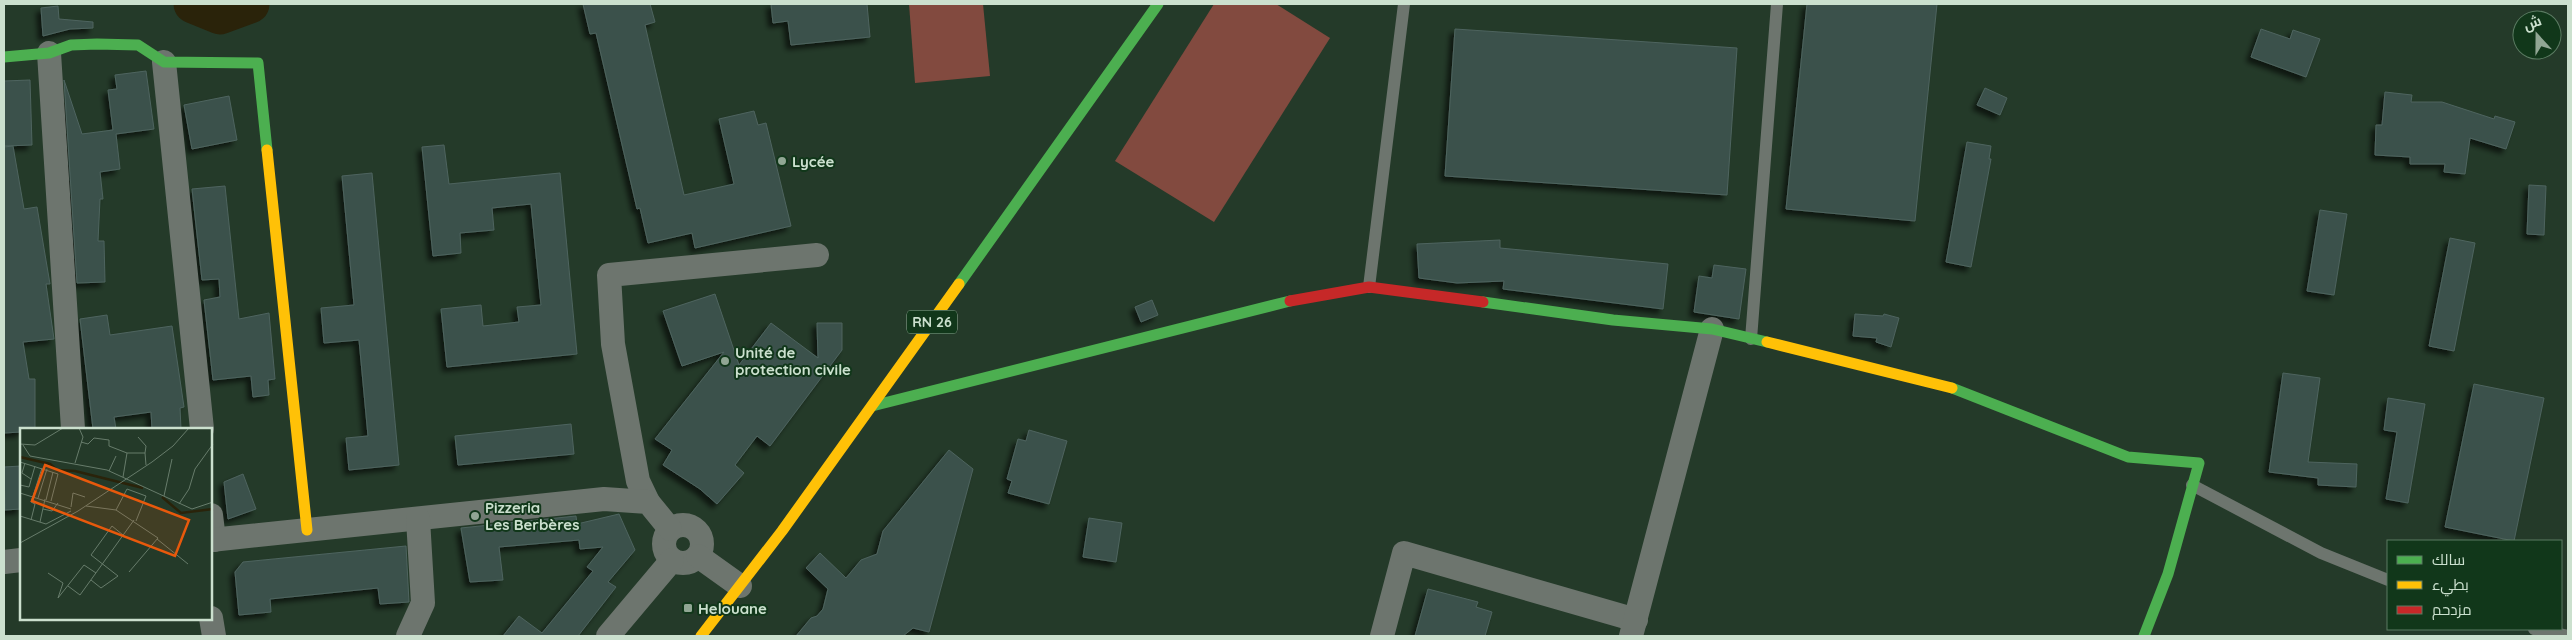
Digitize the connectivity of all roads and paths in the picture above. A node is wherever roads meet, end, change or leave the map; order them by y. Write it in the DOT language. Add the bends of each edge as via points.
graph roads {
  1 [pos="1158,4"];
  2 [pos="1404,4"];
  3 [pos="1777,4"];
  4 [pos="49,53"];
  5 [pos="4,57"];
  6 [pos="164,62"];
  7 [pos="817,255"];
  8 [pos="1369,287"];
  9 [pos="1712,329"];
  10 [pos="1751,338"];
  11 [pos="872,406"];
  12 [pos="73,428"];
  13 [pos="202,428"];
  14 [pos="2192,485"];
  15 [pos="648,502"];
  16 [pos="418,519"];
  17 [pos="212,528"];
  18 [pos="670,529"];
  19 [pos="307,530"];
  20 [pos="213,540"];
  21 [pos="698,556"];
  22 [pos="20,560"];
  23 [pos="672,560"];
  24 [pos="4,562"];
  25 [pos="2387,580"];
  26 [pos="740,586"];
  27 [pos="211,620"];
  28 [pos="1634,628"];
  29 [pos="2539,630"];
  30 [pos="214,636"];
  31 [pos="408,636"];
  32 [pos="608,636"];
  33 [pos="701,636"];
  34 [pos="1382,636"];
  35 [pos="2144,636"];
  36 [pos="2568,636"];
  1 -- 11 [label="street, RN 26"];
  2 -- 8 [label="lane"];
  3 -- 10 [label="lane"];
  4 -- 5 [label="street"];
  4 -- 6 [label="street" via="71,45 138,45"];
  4 -- 12 [label="street"];
  6 -- 13 [label="street"];
  6 -- 19 [label="street" via="258,62"];
  7 -- 15 [label="street" via="608,276 613,344 638,481"];
  8 -- 9 [label="street" via="1613,320"];
  8 -- 11 [label="street" via="1305,297"];
  9 -- 10 [label="street"];
  9 -- 28 [label="street"];
  10 -- 14 [label="street" via="1962,390 2128,457 2199,463"];
  11 -- 26 [label="street, RN 26"];
  14 -- 25 [label="lane" via="2321,553"];
  14 -- 35 [label="street" via="2168,574"];
  15 -- 16 [label="street" via="604,499"];
  15 -- 18 [label="street"];
  16 -- 19 [label="street"];
  16 -- 31 [label="street" via="423,603"];
  17 -- 20 [label="street"];
  18 -- 21 [label="street" via="687,525 698,532 702,544"];
  18 -- 23 [label="street" via="664,546"];
  19 -- 20 [label="street"];
  21 -- 23 [label="street" via="686,562"];
  21 -- 26 [label="street"];
  22 -- 24 [label="street"];
  23 -- 32 [label="street"];
  26 -- 33 [label="street, RN 26"];
  27 -- 30 [label="street"];
  28 -- 34 [label="street" via="1404,553"];
  29 -- 36 [label="lane"];
}
